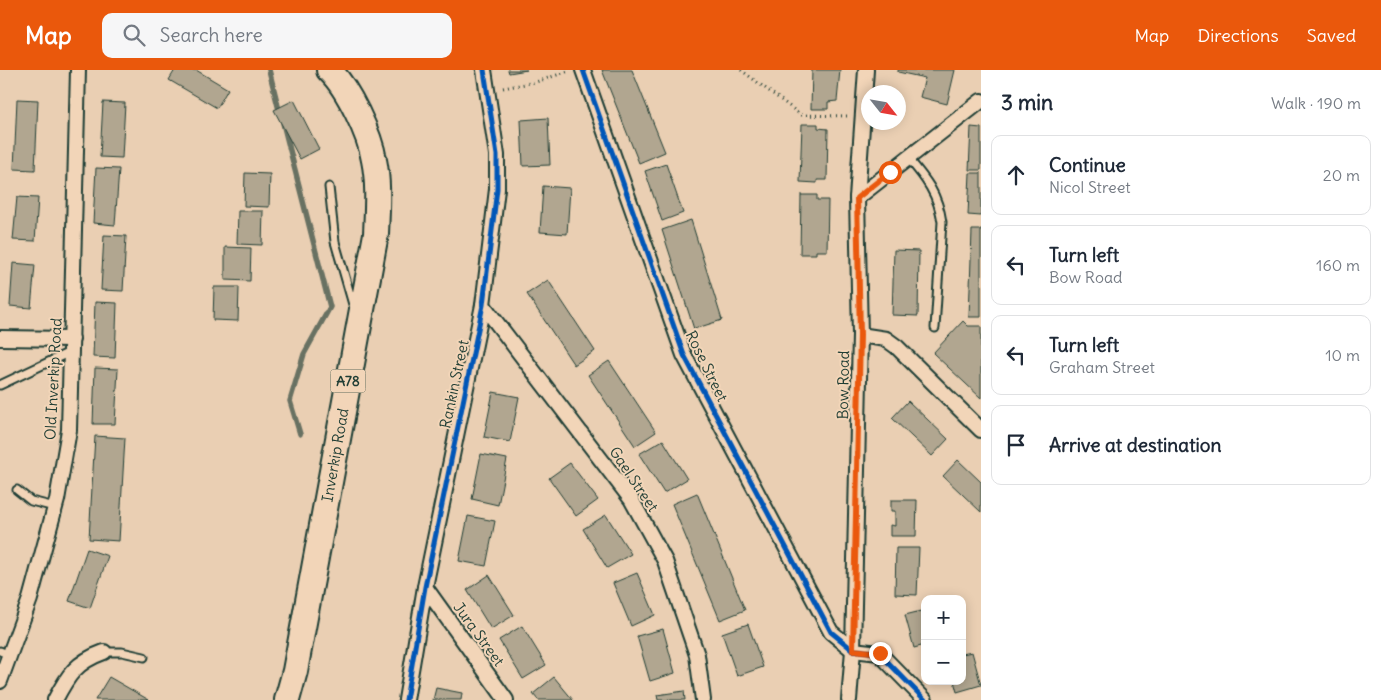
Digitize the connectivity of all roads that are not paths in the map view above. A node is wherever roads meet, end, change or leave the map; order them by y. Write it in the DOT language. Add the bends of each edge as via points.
graph roads {
  1 [pos="78,70"];
  2 [pos="329,70"];
  3 [pos="484,70"];
  4 [pos="582,70"];
  5 [pos="866,70"];
  6 [pos="981,101"];
  7 [pos="908,158"];
  8 [pos="329,187"];
  9 [pos="857,198"];
  10 [pos="483,305"];
  11 [pos="359,325"];
  12 [pos="935,328"];
  13 [pos="860,335"];
  14 [pos="0,338"];
  15 [pos="72,345"];
  16 [pos="0,385"];
  17 [pos="981,430"];
  18 [pos="17,490"];
  19 [pos="55,507"];
  20 [pos="425,587"];
  21 [pos="853,650"];
  22 [pos="104,652"];
  23 [pos="5,654"];
  24 [pos="144,657"];
  25 [pos="0,681"];
  26 [pos="55,700"];
  27 [pos="287,700"];
  28 [pos="406,700"];
  29 [pos="506,700"];
  30 [pos="703,700"];
  31 [pos="849,700"];
  32 [pos="925,700"];
  1 -- 15 [label="street, Old Inverkip Road"];
  2 -- 11 [label="highway, Inverkip Road / A78" via="354,106 374,159 376,234"];
  3 -- 10 [label="street, Rankin Street" via="497,155 497,188"];
  4 -- 21 [label="street, Rose Street" via="684,354 831,632"];
  5 -- 9 [label="street, Bow Road"];
  6 -- 7 [label="street"];
  7 -- 9 [label="street"];
  7 -- 12 [label="lane" via="937,198 942,222"];
  8 -- 11 [label="lane" via="335,242"];
  9 -- 13 [label="street, Bow Road"];
  10 -- 20 [label="street, Rankin Street"];
  10 -- 30 [label="street, Gael Street" via="631,500 665,561 697,655"];
  11 -- 27 [label="highway, Inverkip Road / A78"];
  13 -- 17 [label="street" via="886,339 897,347"];
  13 -- 21 [label="street, Bow Road"];
  14 -- 15 [label="street"];
  15 -- 16 [label="lane"];
  15 -- 19 [label="street, Old Inverkip Road" via="69,430"];
  18 -- 19 [label="lane" via="31,501"];
  19 -- 23 [label="street, Old Inverkip Road" via="30,599"];
  20 -- 28 [label="street, Rankin Street"];
  20 -- 29 [label="street, Jura Street"];
  21 -- 31 [label="street, Bow Road"];
  21 -- 32 [label="street" via="880,653"];
  22 -- 24 [label="lane"];
  22 -- 26 [label="street" via="74,669"];
  23 -- 25 [label="street, Old Inverkip Road"];
}
